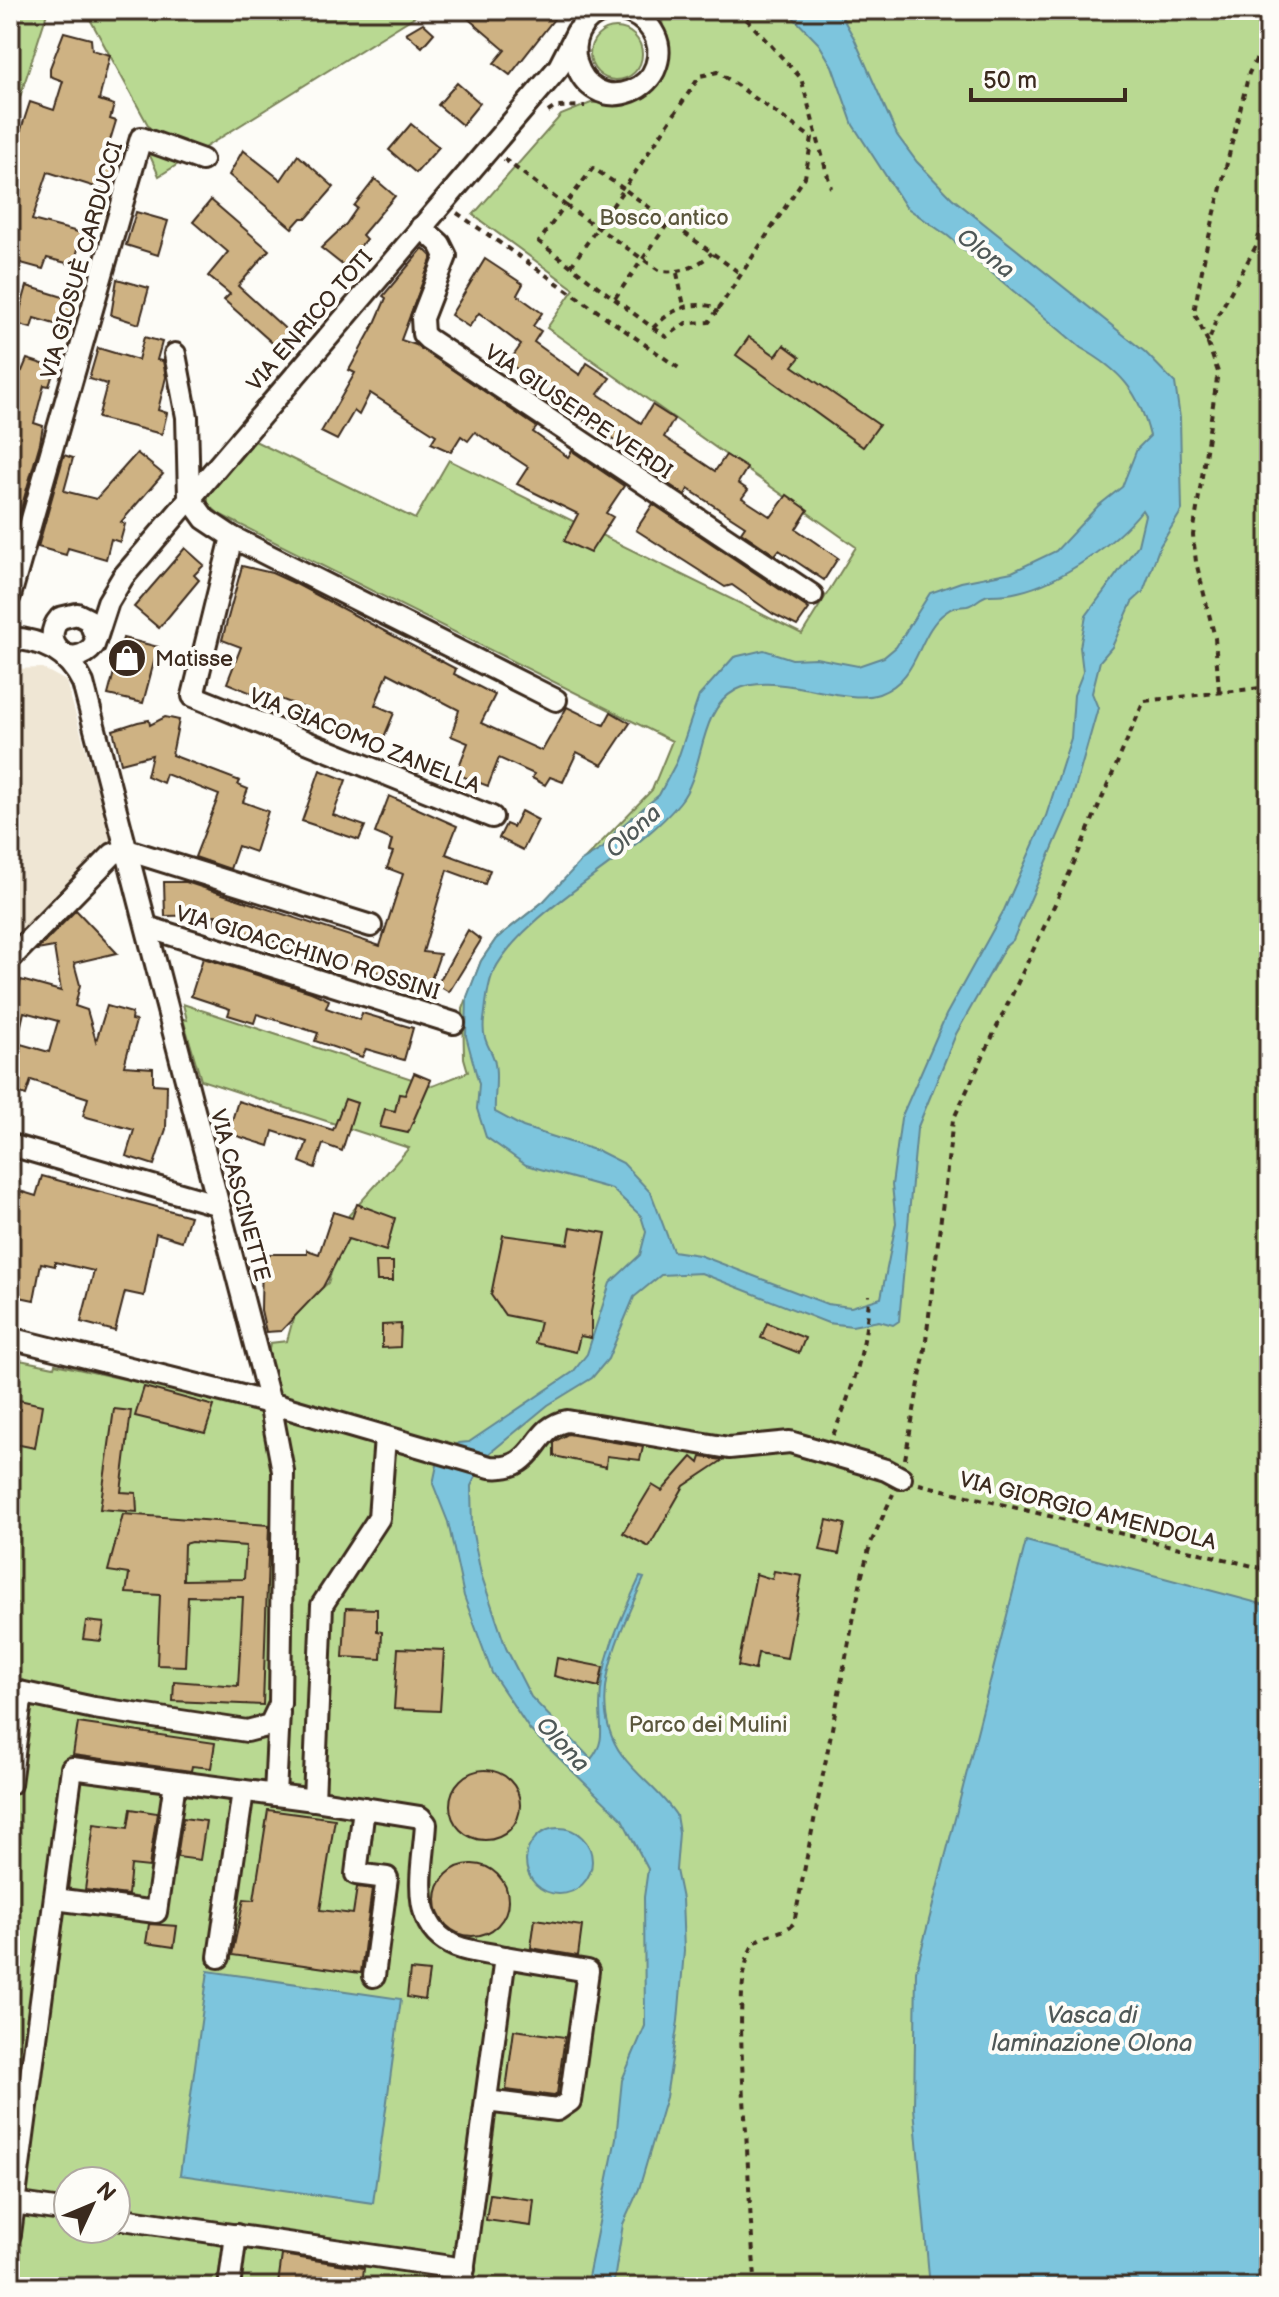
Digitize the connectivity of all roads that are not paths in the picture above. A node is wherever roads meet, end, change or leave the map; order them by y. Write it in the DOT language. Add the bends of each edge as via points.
graph roads {
  1 [pos="623,10"];
  2 [pos="651,10"];
  3 [pos="593,15"];
  4 [pos="656,39"];
  5 [pos="596,90"];
  6 [pos="533,96"];
  7 [pos="202,160"];
  8 [pos="421,227"];
  9 [pos="175,354"];
  10 [pos="189,497"];
  11 [pos="232,537"];
  12 [pos="123,577"];
  13 [pos="812,595"];
  14 [pos="10,596"];
  15 [pos="63,617"];
  16 [pos="10,637"];
  17 [pos="95,642"];
  18 [pos="61,654"];
  19 [pos="83,683"];
  20 [pos="556,700"];
  21 [pos="492,817"];
  22 [pos="127,850"];
  23 [pos="371,926"];
  24 [pos="147,927"];
  25 [pos="10,959"];
  26 [pos="454,1023"];
  27 [pos="14,1146"];
  28 [pos="219,1205"];
  29 [pos="10,1338"];
  30 [pos="270,1403"];
  31 [pos="385,1437"];
  32 [pos="893,1474"];
  33 [pos="16,1691"];
  34 [pos="280,1704"];
  35 [pos="175,1782"];
  36 [pos="10,1784"];
  37 [pos="243,1791"];
  38 [pos="275,1795"];
  39 [pos="314,1800"];
  40 [pos="364,1808"];
  41 [pos="55,1899"];
  42 [pos="219,1957"];
  43 [pos="505,1957"];
  44 [pos="374,1976"];
  45 [pos="486,2101"];
  46 [pos="14,2203"];
  47 [pos="52,2209"];
  48 [pos="132,2220"];
  49 [pos="10,2234"];
  50 [pos="236,2235"];
  51 [pos="462,2278"];
  52 [pos="229,2287"];
  1 -- 4 [label="street" via="643,19"];
  2 -- 4 [label="street"];
  3 -- 5 [label="street, VIA ENRICO TOTI" via="573,58 585,82"];
  3 -- 6 [label="street, VIA ENRICO TOTI"];
  4 -- 5 [label="street" via="656,67 649,80 624,94"];
  5 -- 6 [label="street" via="572,84"];
  6 -- 8 [label="street, VIA ENRICO TOTI"];
  7 -- 14 [label="street, VIA GIOSUÈ CARDUCCI" via="141,138"];
  8 -- 10 [label="street, VIA ENRICO TOTI"];
  8 -- 13 [label="street, VIA GIUSEPPE VERDI" via="446,256 422,318 428,339"];
  9 -- 10 [label="street" via="187,417"];
  10 -- 11 [label="street" via="205,519"];
  10 -- 12 [label="street, VIA ENRICO TOTI"];
  11 -- 20 [label="street"];
  11 -- 21 [label="street, VIA GIACOMO ZANELLA" via="193,696"];
  12 -- 15 [label="street, VIA ENRICO TOTI"];
  12 -- 17 [label="street, VIA ENRICO TOTI"];
  15 -- 16 [label="street, VIA ENRICO TOTI"];
  15 -- 17 [label="street" via="77,614 89,620"];
  15 -- 18 [label="street" via="52,636"];
  16 -- 18 [label="street, VIA ENRICO TOTI" via="41,643"];
  17 -- 18 [label="street" via="77,657"];
  17 -- 19 [label="street"];
  18 -- 19 [label="street, VIA CASCINETTE"];
  19 -- 22 [label="street, VIA CASCINETTE"];
  22 -- 23 [label="street"];
  22 -- 24 [label="street, VIA CASCINETTE"];
  22 -- 25 [label="street" via="113,854"];
  24 -- 26 [label="street, VIA GIOACCHINO ROSSINI"];
  24 -- 28 [label="street, VIA CASCINETTE"];
  27 -- 28 [label="street"];
  28 -- 30 [label="street, VIA CASCINETTE"];
  29 -- 30 [label="street"];
  30 -- 31 [label="street"];
  30 -- 34 [label="street, VIA CASCINETTE" via="283,1471"];
  31 -- 32 [label="street" via="490,1467 514,1466 549,1428 567,1421 729,1448 790,1442"];
  31 -- 39 [label="street" via="379,1518 322,1605"];
  33 -- 34 [label="street, VIA CASCINETTE" via="247,1731 270,1725"];
  33 -- 36 [label="street"];
  34 -- 38 [label="street"];
  35 -- 37 [label="street"];
  35 -- 41 [label="street" via="156,1912"];
  35 -- 41 [label="street" via="72,1768"];
  37 -- 38 [label="street"];
  37 -- 42 [label="street"];
  38 -- 39 [label="street"];
  39 -- 40 [label="street"];
  40 -- 43 [label="street" via="420,1817 426,1824 421,1904 431,1930 452,1945"];
  40 -- 44 [label="street" via="356,1874 387,1878"];
  41 -- 46 [label="street"];
  43 -- 45 [label="street"];
  43 -- 45 [label="street" via="588,1971 570,2101 557,2110"];
  45 -- 51 [label="street"];
  46 -- 47 [label="street"];
  46 -- 49 [label="street"];
  48 -- 50 [label="street"];
  50 -- 51 [label="street"];
  50 -- 52 [label="street"];
}
